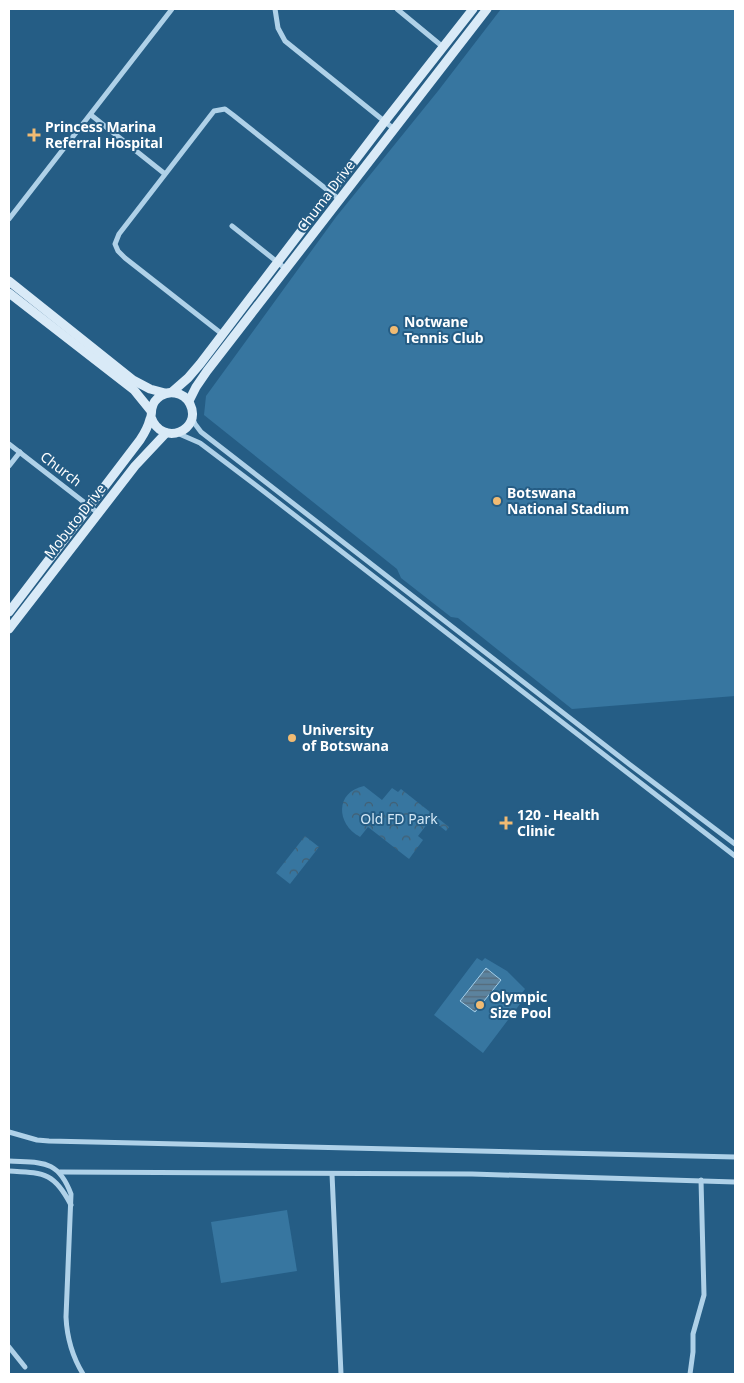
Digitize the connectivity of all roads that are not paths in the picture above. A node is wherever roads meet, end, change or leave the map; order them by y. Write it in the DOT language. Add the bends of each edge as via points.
graph roads {
  1 [pos="172,9"];
  2 [pos="275,9"];
  3 [pos="397,9"];
  4 [pos="473,9"];
  5 [pos="487,9"];
  6 [pos="443,46"];
  7 [pos="91,115"];
  8 [pos="385,121"];
  9 [pos="394,128"];
  10 [pos="165,174"];
  11 [pos="331,193"];
  12 [pos="340,200"];
  13 [pos="9,219"];
  14 [pos="232,226"];
  15 [pos="278,262"];
  16 [pos="286,269"];
  17 [pos="9,280"];
  18 [pos="9,292"];
  19 [pos="222,334"];
  20 [pos="168,393"];
  21 [pos="189,401"];
  22 [pos="151,414"];
  23 [pos="192,417"];
  24 [pos="166,433"];
  25 [pos="177,433"];
  26 [pos="9,444"];
  27 [pos="20,452"];
  28 [pos="9,466"];
  29 [pos="90,506"];
  30 [pos="98,513"];
  31 [pos="9,612"];
  32 [pos="9,629"];
  33 [pos="629,764"];
  34 [pos="624,771"];
  35 [pos="715,828"];
  36 [pos="709,836"];
  37 [pos="735,844"];
  38 [pos="735,856"];
  39 [pos="9,1132"];
  40 [pos="735,1157"];
  41 [pos="9,1161"];
  42 [pos="9,1171"];
  43 [pos="60,1172"];
  44 [pos="332,1174"];
  45 [pos="701,1180"];
  46 [pos="735,1182"];
  47 [pos="71,1206"];
  48 [pos="9,1347"];
  49 [pos="25,1367"];
  50 [pos="83,1374"];
  51 [pos="341,1374"];
  52 [pos="690,1374"];
  1 -- 7 [label="street"];
  2 -- 8 [label="street" via="278,28 285,40"];
  3 -- 6 [label="street"];
  4 -- 6 [label="main road, Chuma Drive"];
  5 -- 9 [label="main road, Chuma Drive"];
  6 -- 8 [label="main road, Chuma Drive"];
  7 -- 10 [label="street"];
  7 -- 13 [label="street"];
  8 -- 9 [label="street"];
  8 -- 11 [label="main road, Chuma Drive"];
  9 -- 12 [label="main road, Chuma Drive"];
  10 -- 11 [label="street" via="214,111 225,110"];
  10 -- 19 [label="street" via="119,234 115,244 125,258"];
  11 -- 12 [label="street"];
  11 -- 15 [label="main road, Chuma Drive"];
  12 -- 16 [label="main road, Chuma Drive"];
  14 -- 15 [label="street"];
  15 -- 16 [label="street"];
  15 -- 19 [label="main road, Chuma Drive"];
  16 -- 21 [label="main road, Chuma Drive" via="207,372"];
  17 -- 20 [label="main road" via="134,380 150,390"];
  18 -- 22 [label="main road" via="134,390"];
  19 -- 20 [label="main road, Chuma Drive" via="188,378"];
  20 -- 21 [label="main road" via="178,393"];
  20 -- 22 [label="main road" via="156,400"];
  21 -- 23 [label="main road"];
  22 -- 24 [label="main road" via="156,427"];
  22 -- 29 [label="main road" via="140,440"];
  23 -- 25 [label="main road" via="187,427"];
  23 -- 33 [label="street" via="201,432"];
  24 -- 25 [label="main road"];
  24 -- 30 [label="main road, Mobuto Drive"];
  25 -- 34 [label="street" via="200,443 255,484"];
  26 -- 27 [label="street, Church"];
  27 -- 28 [label="street"];
  27 -- 29 [label="street, Church"];
  29 -- 30 [label="street, Church"];
  29 -- 31 [label="main road"];
  30 -- 32 [label="main road, Mobuto Drive"];
  33 -- 34 [label="street"];
  33 -- 35 [label="street"];
  34 -- 36 [label="street"];
  35 -- 36 [label="street"];
  35 -- 37 [label="street"];
  36 -- 38 [label="street"];
  39 -- 40 [label="street" via="49,1141"];
  41 -- 43 [label="street" via="50,1165"];
  42 -- 47 [label="street" via="48,1176 62,1188"];
  43 -- 44 [label="street"];
  43 -- 47 [label="street" via="71,1194"];
  44 -- 45 [label="street"];
  44 -- 51 [label="street"];
  45 -- 46 [label="street"];
  45 -- 52 [label="street" via="704,1295 693,1334"];
  47 -- 50 [label="street" via="66,1335"];
  48 -- 49 [label="street"];
}
